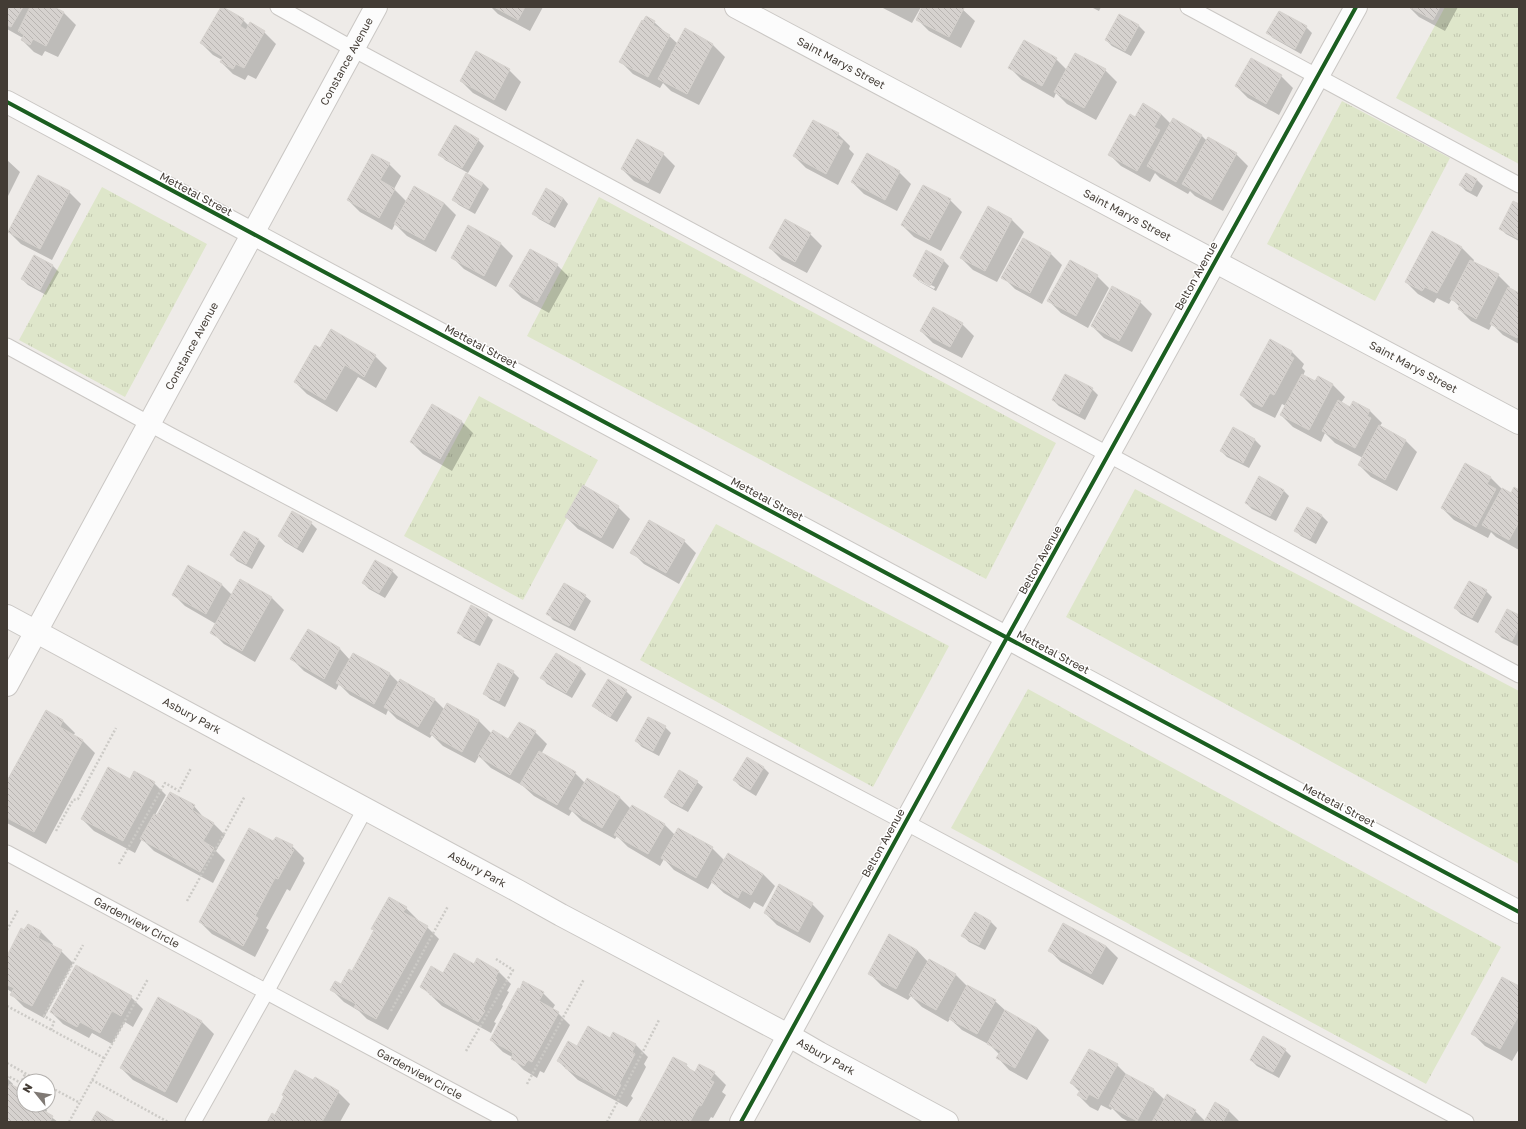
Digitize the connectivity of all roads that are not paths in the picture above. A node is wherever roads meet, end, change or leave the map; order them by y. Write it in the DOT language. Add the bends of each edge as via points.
graph roads {
  1 [pos="278,7"];
  2 [pos="376,7"];
  3 [pos="736,7"];
  4 [pos="1188,7"];
  5 [pos="1356,7"];
  6 [pos="353,49"];
  7 [pos="1317,77"];
  8 [pos="7,102"];
  9 [pos="1519,185"];
  10 [pos="252,234"];
  11 [pos="1214,261"];
  12 [pos="7,346"];
  13 [pos="1519,423"];
  14 [pos="149,424"];
  15 [pos="1108,455"];
  16 [pos="7,616"];
  17 [pos="36,632"];
  18 [pos="1007,638"];
  19 [pos="1519,675"];
  20 [pos="7,685"];
  21 [pos="365,809"];
  22 [pos="905,822"];
  23 [pos="7,853"];
  24 [pos="1519,912"];
  25 [pos="266,992"];
  26 [pos="788,1035"];
  27 [pos="193,1122"];
  28 [pos="510,1122"];
  29 [pos="741,1122"];
  30 [pos="947,1122"];
  31 [pos="1466,1122"];
  1 -- 6 [label="lane"];
  2 -- 6 [label="street, Constance Avenue"];
  3 -- 11 [label="street, Saint Marys Street"];
  4 -- 7 [label="lane"];
  5 -- 7 [label="street, Belton Avenue"];
  6 -- 10 [label="street, Constance Avenue"];
  6 -- 15 [label="lane"];
  7 -- 9 [label="lane"];
  7 -- 11 [label="street, Belton Avenue"];
  8 -- 10 [label="street, Mettetal Street"];
  10 -- 14 [label="street, Constance Avenue"];
  10 -- 18 [label="street, Mettetal Street"];
  11 -- 13 [label="street, Saint Marys Street"];
  11 -- 15 [label="street, Belton Avenue"];
  12 -- 14 [label="lane"];
  14 -- 17 [label="street, Constance Avenue"];
  14 -- 22 [label="lane"];
  15 -- 18 [label="street, Belton Avenue"];
  15 -- 19 [label="lane"];
  16 -- 17 [label="street, Asbury Park"];
  17 -- 20 [label="street, Constance Avenue"];
  17 -- 21 [label="street, Asbury Park"];
  18 -- 22 [label="street, Belton Avenue"];
  18 -- 24 [label="street, Mettetal Street"];
  21 -- 25 [label="lane"];
  21 -- 26 [label="street, Asbury Park"];
  22 -- 26 [label="street, Belton Avenue"];
  22 -- 31 [label="lane"];
  23 -- 25 [label="lane, Gardenview Circle"];
  25 -- 27 [label="lane"];
  25 -- 28 [label="lane, Gardenview Circle"];
  26 -- 29 [label="street, Belton Avenue"];
  26 -- 30 [label="street, Asbury Park"];
}
